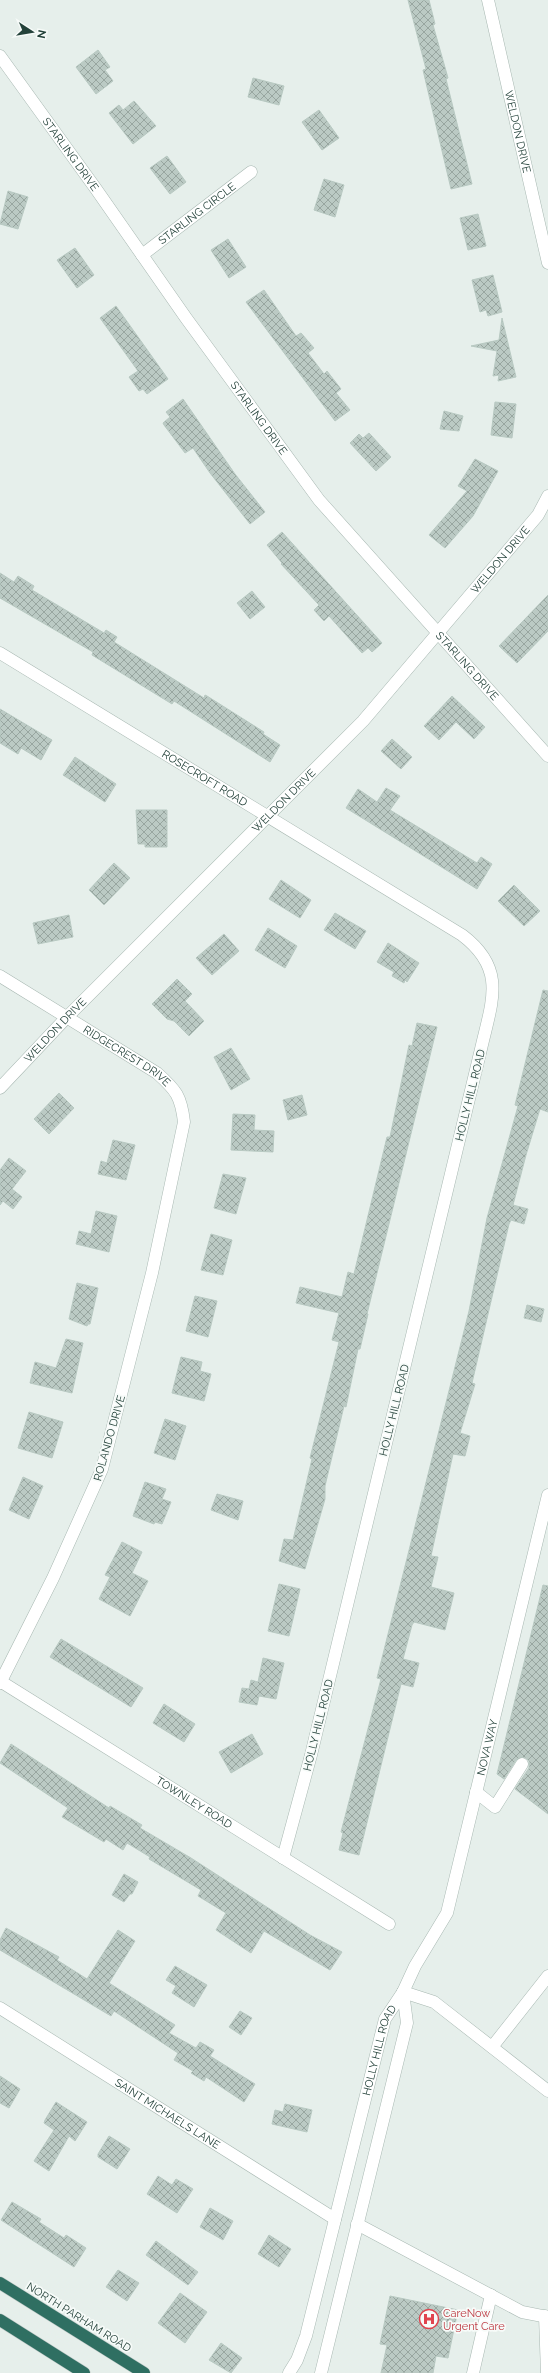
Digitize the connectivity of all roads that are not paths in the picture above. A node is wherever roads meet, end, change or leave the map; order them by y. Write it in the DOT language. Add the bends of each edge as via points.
graph roads {
  1 [pos="488,0"];
  2 [pos="0,56"];
  3 [pos="251,172"];
  4 [pos="142,255"];
  5 [pos="548,263"];
  6 [pos="548,496"];
  7 [pos="437,632"];
  8 [pos="0,654"];
  9 [pos="548,756"];
  10 [pos="269,816"];
  11 [pos="486,960"];
  12 [pos="0,976"];
  13 [pos="67,1017"];
  14 [pos="0,1088"];
  15 [pos="172,1177"];
  16 [pos="548,1495"];
  17 [pos="0,1682"];
  18 [pos="522,1764"];
  19 [pos="476,1792"];
  20 [pos="283,1858"];
  21 [pos="389,1924"];
  22 [pos="548,1976"];
  23 [pos="403,1992"];
  24 [pos="0,2008"];
  25 [pos="492,2047"];
  26 [pos="548,2091"];
  27 [pos="335,2220"];
  28 [pos="357,2224"];
  29 [pos="0,2283"];
  30 [pos="491,2295"];
  31 [pos="547,2316"];
  32 [pos="2,2325"];
  33 [pos="84,2373"];
  34 [pos="144,2373"];
  35 [pos="289,2373"];
  36 [pos="321,2373"];
  37 [pos="473,2373"];
  38 [pos="547,2373"];
  1 -- 5 [label="street, WELDON DRIVE"];
  2 -- 4 [label="street, STARLING DRIVE"];
  3 -- 4 [label="street, STARLING CIRCLE"];
  4 -- 7 [label="street, STARLING DRIVE" via="319,500"];
  6 -- 7 [label="street, WELDON DRIVE" via="538,515"];
  7 -- 9 [label="street, STARLING DRIVE"];
  7 -- 10 [label="street, WELDON DRIVE" via="408,671 364,721"];
  8 -- 10 [label="street, ROSECROFT ROAD"];
  10 -- 11 [label="street, ROSECROFT ROAD" via="462,935 475,945"];
  10 -- 13 [label="street, WELDON DRIVE"];
  11 -- 20 [label="street, HOLLY HILL ROAD" via="493,982 492,999 311,1755"];
  12 -- 13 [label="street, RIDGECREST DRIVE"];
  13 -- 14 [label="street, WELDON DRIVE"];
  13 -- 15 [label="street, RIDGECREST DRIVE" via="157,1073 179,1097 184,1122"];
  15 -- 17 [label="street, ROLANDO DRIVE" via="152,1273 102,1469 53,1578"];
  16 -- 19 [label="street, NOVA WAY"];
  17 -- 20 [label="street, TOWNLEY ROAD"];
  18 -- 19 [label="street" via="495,1807"];
  19 -- 23 [label="street, NOVA WAY" via="447,1913 414,1966"];
  20 -- 21 [label="street, TOWNLEY ROAD"];
  22 -- 25 [label="street"];
  23 -- 25 [label="street" via="434,2002"];
  23 -- 27 [label="street, HOLLY HILL ROAD" via="385,2019"];
  23 -- 28 [label="street, HOLLY HILL ROAD" via="407,2023"];
  24 -- 27 [label="street, SAINT MICHAELS LANE"];
  25 -- 26 [label="street"];
  27 -- 35 [label="street, HOLLY HILL ROAD" via="306,2336"];
  28 -- 30 [label="street"];
  28 -- 36 [label="street, HOLLY HILL ROAD"];
  29 -- 34 [label="highway, NORTH PARHAM ROAD"];
  30 -- 31 [label="street" via="526,2314"];
  30 -- 37 [label="street"];
  31 -- 38 [label="street"];
  32 -- 33 [label="highway"];
}
